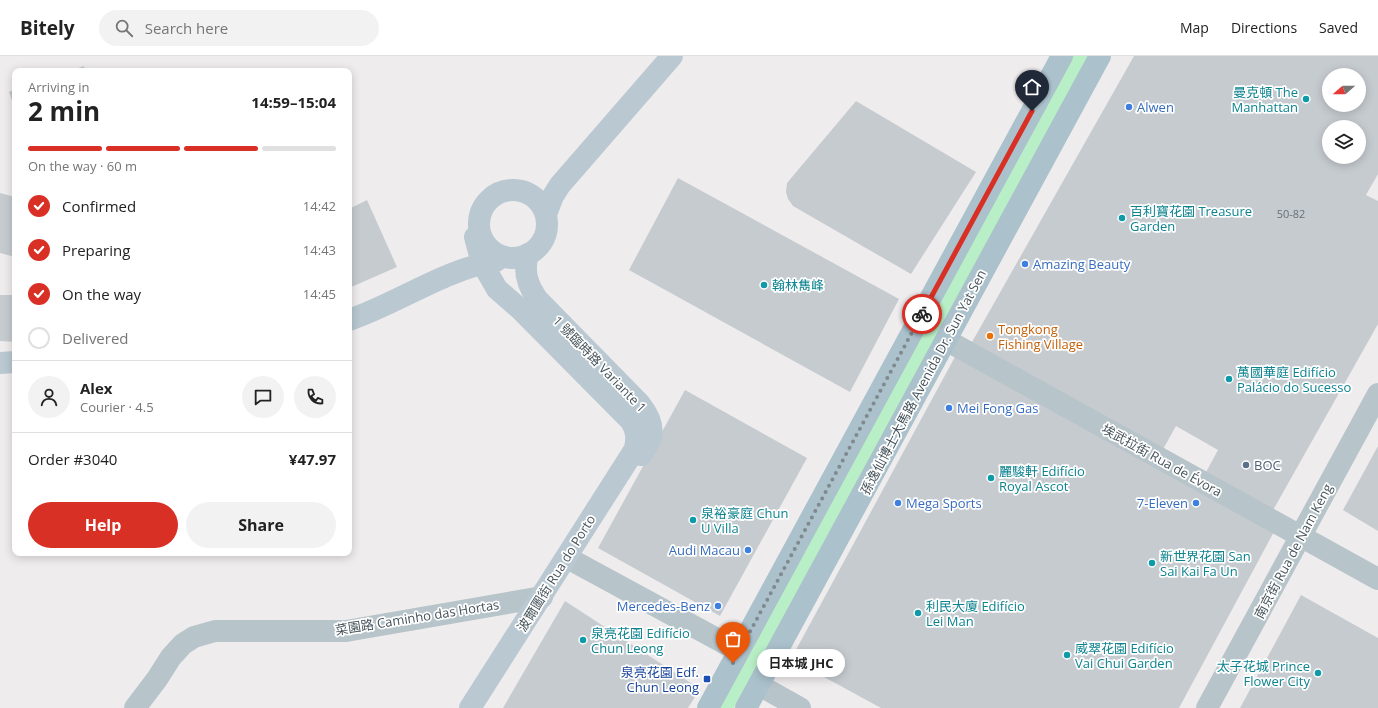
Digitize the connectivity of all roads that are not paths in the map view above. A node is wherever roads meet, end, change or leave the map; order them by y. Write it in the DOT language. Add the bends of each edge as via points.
graph roads {
  1 [pos="672,56"];
  2 [pos="1062,56"];
  3 [pos="1100,56"];
  4 [pos="582,159"];
  5 [pos="521,191"];
  6 [pos="546,214"];
  7 [pos="477,229"];
  8 [pos="519,256"];
  9 [pos="472,267"];
  10 [pos="441,279"];
  11 [pos="352,319"];
  12 [pos="946,340"];
  13 [pos="12,362"];
  14 [pos="0,363"];
  15 [pos="1378,394"];
  16 [pos="637,436"];
  17 [pos="628,476"];
  18 [pos="1301,536"];
  19 [pos="575,562"];
  20 [pos="1378,579"];
  21 [pos="542,597"];
  22 [pos="739,652"];
  23 [pos="759,685"];
  24 [pos="135,708"];
  25 [pos="470,708"];
  26 [pos="481,708"];
  27 [pos="708,708"];
  28 [pos="746,708"];
  29 [pos="800,708"];
  30 [pos="1207,708"];
  1 -- 4 [label="street"];
  2 -- 22 [label="main road"];
  3 -- 12 [label="main road, 孫逸仙博士大馬路 Avenida Dr. Sun Yat Sen"];
  4 -- 5 [label="street" via="553,179"];
  4 -- 6 [label="street" via="560,185"];
  5 -- 6 [label="street" via="541,204"];
  5 -- 7 [label="street" via="510,190 489,200 482,210"];
  6 -- 8 [label="street" via="546,233 542,242 536,249"];
  7 -- 8 [label="street" via="487,245 497,254"];
  7 -- 9 [label="street"];
  7 -- 10 [label="street" via="457,262"];
  8 -- 9 [label="street"];
  8 -- 17 [label="street, 1 號臨時路 Variante 1" via="526,264 526,277 531,291 538,300 649,416 650,438"];
  9 -- 10 [label="street"];
  9 -- 16 [label="street, 1 號臨時路 Variante 1" via="472,272 498,289 520,309 631,421"];
  10 -- 11 [label="street"];
  12 -- 18 [label="street, 埃武拉街 Rua de Évora"];
  12 -- 23 [label="main road, 孫逸仙博士大馬路 Avenida Dr. Sun Yat Sen"];
  13 -- 14 [label="street"];
  15 -- 18 [label="street, 南京街 Rua de Nam Keng"];
  16 -- 21 [label="street, 波爾圖街 Rua do Porto" via="635,449"];
  17 -- 19 [label="street, 波爾圖街 Rua do Porto"];
  18 -- 20 [label="street, 埃武拉街 Rua de Évora"];
  18 -- 30 [label="street, 南京街 Rua de Nam Keng"];
  19 -- 22 [label="street"];
  19 -- 26 [label="street, 波爾圖街 Rua do Porto"];
  21 -- 24 [label="street, 菜園路 Caminho das Hortas" via="346,631 215,631 194,637 183,644"];
  21 -- 25 [label="street, 波爾圖街 Rua do Porto"];
  22 -- 27 [label="main road"];
  23 -- 28 [label="main road, 孫逸仙博士大馬路 Avenida Dr. Sun Yat Sen"];
  23 -- 29 [label="street"];
}
